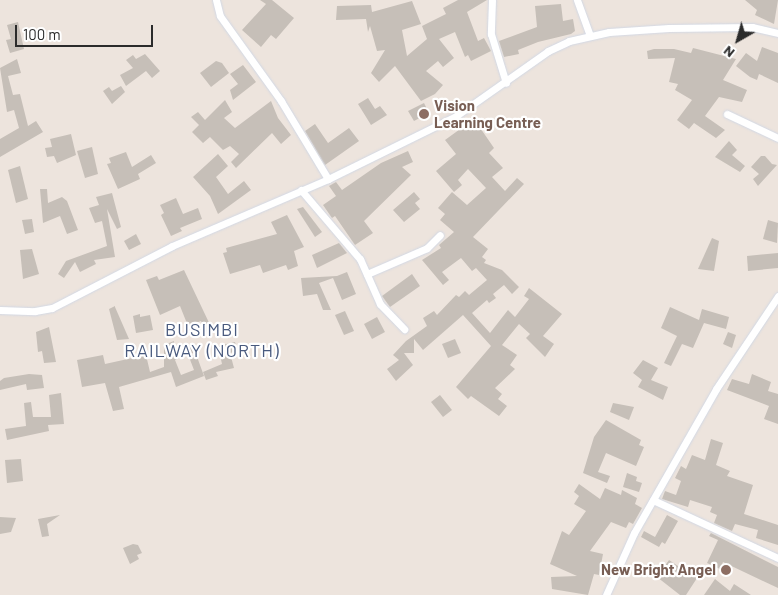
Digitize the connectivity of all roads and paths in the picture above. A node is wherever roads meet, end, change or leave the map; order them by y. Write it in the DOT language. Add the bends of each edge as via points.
graph roads {
  1 [pos="216,0"];
  2 [pos="492,0"];
  3 [pos="577,0"];
  4 [pos="778,33"];
  5 [pos="590,36"];
  6 [pos="506,83"];
  7 [pos="727,114"];
  8 [pos="778,138"];
  9 [pos="328,179"];
  10 [pos="301,190"];
  11 [pos="440,235"];
  12 [pos="367,274"];
  13 [pos="778,296"];
  14 [pos="0,310"];
  15 [pos="404,329"];
  16 [pos="653,500"];
  17 [pos="778,558"];
  18 [pos="606,595"];
  1 -- 9 [label="street" via="220,16 281,101"];
  2 -- 6 [label="street" via="491,34"];
  3 -- 5 [label="street"];
  4 -- 5 [label="street" via="752,27 706,27 608,32"];
  5 -- 6 [label="street" via="569,41 548,52"];
  6 -- 9 [label="street" via="456,116"];
  7 -- 8 [label="street"];
  9 -- 10 [label="street"];
  10 -- 12 [label="street" via="360,259"];
  10 -- 14 [label="street" via="172,246 52,308"];
  11 -- 12 [label="street" via="427,248"];
  12 -- 15 [label="street" via="380,304"];
  13 -- 16 [label="street" via="716,389"];
  16 -- 17 [label="street"];
  16 -- 18 [label="street"];
}
